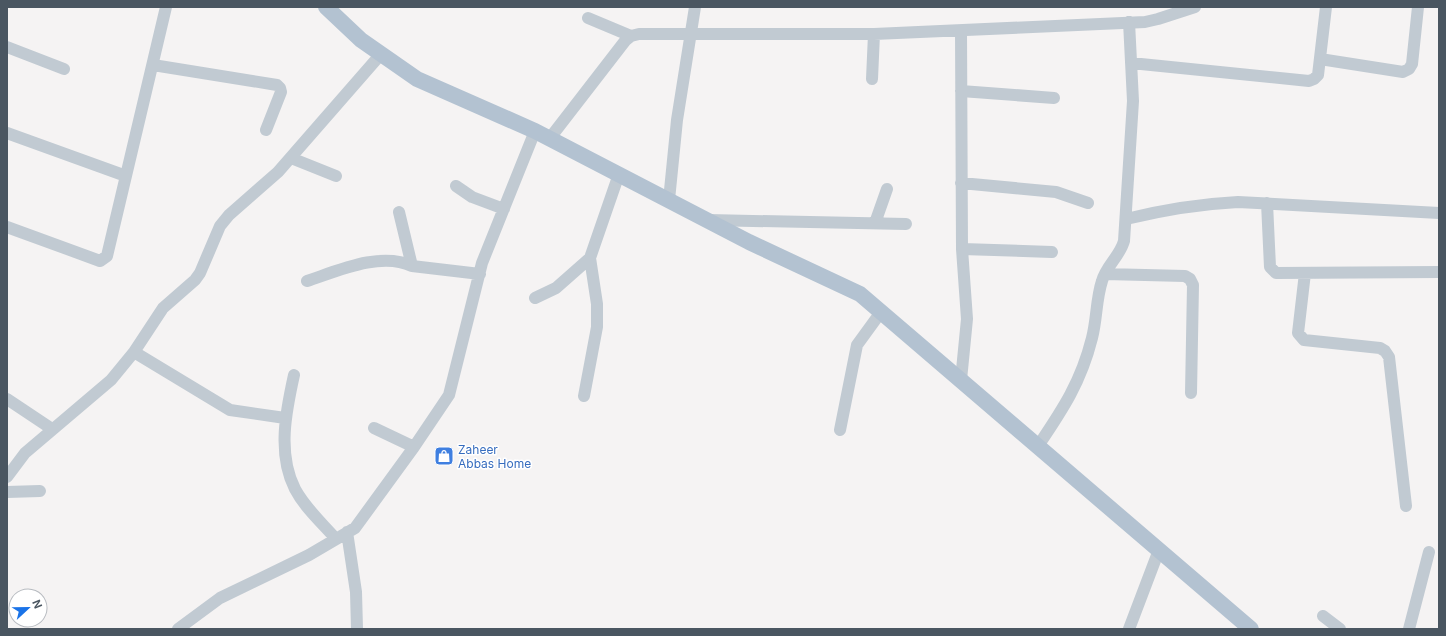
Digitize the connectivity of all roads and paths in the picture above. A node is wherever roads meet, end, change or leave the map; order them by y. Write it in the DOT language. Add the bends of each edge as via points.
graph roads {
  1 [pos="166,7"];
  2 [pos="326,7"];
  3 [pos="695,7"];
  4 [pos="1195,7"];
  5 [pos="1326,7"];
  6 [pos="1418,7"];
  7 [pos="588,18"];
  8 [pos="1129,22"];
  9 [pos="962,31"];
  10 [pos="690,33"];
  11 [pos="874,34"];
  12 [pos="631,36"];
  13 [pos="7,47"];
  14 [pos="381,54"];
  15 [pos="1320,59"];
  16 [pos="1131,63"];
  17 [pos="154,65"];
  18 [pos="64,69"];
  19 [pos="872,79"];
  20 [pos="961,91"];
  21 [pos="1054,98"];
  22 [pos="266,130"];
  23 [pos="535,131"];
  24 [pos="7,133"];
  25 [pos="550,138"];
  26 [pos="291,158"];
  27 [pos="619,174"];
  28 [pos="126,176"];
  29 [pos="336,176"];
  30 [pos="961,183"];
  31 [pos="456,186"];
  32 [pos="887,189"];
  33 [pos="669,200"];
  34 [pos="1088,203"];
  35 [pos="1267,203"];
  36 [pos="504,208"];
  37 [pos="398,212"];
  38 [pos="1439,213"];
  39 [pos="1126,219"];
  40 [pos="707,220"];
  41 [pos="875,223"];
  42 [pos="906,224"];
  43 [pos="7,227"];
  44 [pos="962,249"];
  45 [pos="1052,252"];
  46 [pos="590,258"];
  47 [pos="412,266"];
  48 [pos="1439,272"];
  49 [pos="480,274"];
  50 [pos="1105,274"];
  51 [pos="1305,274"];
  52 [pos="307,281"];
  53 [pos="535,298"];
  54 [pos="881,312"];
  55 [pos="134,352"];
  56 [pos="294,375"];
  57 [pos="961,380"];
  58 [pos="1191,393"];
  59 [pos="584,396"];
  60 [pos="7,399"];
  61 [pos="285,418"];
  62 [pos="374,428"];
  63 [pos="52,430"];
  64 [pos="840,430"];
  65 [pos="1038,446"];
  66 [pos="414,447"];
  67 [pos="7,477"];
  68 [pos="40,491"];
  69 [pos="7,492"];
  70 [pos="1406,506"];
  71 [pos="347,532"];
  72 [pos="336,539"];
  73 [pos="1159,550"];
  74 [pos="1429,552"];
  75 [pos="1323,616"];
  76 [pos="178,629"];
  77 [pos="357,629"];
  78 [pos="1129,629"];
  79 [pos="1251,629"];
  80 [pos="1340,629"];
  81 [pos="1408,629"];
  1 -- 17 [label="street"];
  2 -- 14 [label="main road" via="361,40"];
  3 -- 10 [label="street"];
  4 -- 8 [label="street" via="1158,19"];
  5 -- 15 [label="street"];
  6 -- 15 [label="street" via="1412,64 1409,69 1403,72"];
  7 -- 12 [label="street"];
  8 -- 9 [label="street"];
  8 -- 16 [label="street"];
  9 -- 11 [label="street"];
  9 -- 20 [label="street"];
  10 -- 11 [label="street"];
  10 -- 12 [label="street"];
  10 -- 33 [label="street" via="677,120"];
  11 -- 19 [label="street"];
  12 -- 25 [label="street"];
  13 -- 18 [label="street"];
  14 -- 23 [label="main road" via="417,79"];
  14 -- 26 [label="street"];
  15 -- 16 [label="street" via="1318,75 1309,81"];
  16 -- 39 [label="street" via="1133,101"];
  17 -- 22 [label="street" via="277,85 281,92"];
  17 -- 28 [label="street"];
  20 -- 21 [label="street"];
  20 -- 30 [label="street"];
  23 -- 25 [label="main road"];
  23 -- 36 [label="street"];
  24 -- 28 [label="street"];
  25 -- 27 [label="main road"];
  26 -- 29 [label="street"];
  26 -- 55 [label="street" via="269,182 229,214 218,231 198,277 164,308"];
  27 -- 33 [label="main road"];
  27 -- 46 [label="street"];
  28 -- 43 [label="street" via="104,260 100,261"];
  30 -- 34 [label="street" via="1056,192"];
  30 -- 44 [label="street"];
  31 -- 36 [label="street" via="472,197"];
  32 -- 41 [label="street"];
  33 -- 40 [label="main road"];
  35 -- 38 [label="street"];
  35 -- 39 [label="street" via="1208,203"];
  35 -- 51 [label="street" via="1270,267 1276,273"];
  36 -- 49 [label="street"];
  37 -- 47 [label="street"];
  39 -- 50 [label="street" via="1123,246"];
  40 -- 41 [label="street"];
  40 -- 54 [label="main road" via="860,294"];
  41 -- 42 [label="street"];
  44 -- 45 [label="street"];
  44 -- 57 [label="street" via="967,319"];
  46 -- 53 [label="street" via="556,288"];
  46 -- 59 [label="street" via="597,304 597,327"];
  47 -- 49 [label="street"];
  47 -- 52 [label="street" via="404,262 386,260 347,268"];
  48 -- 51 [label="street"];
  49 -- 66 [label="street" via="449,395"];
  50 -- 58 [label="street" via="1185,276 1190,279 1193,285"];
  50 -- 65 [label="street" via="1101,283 1093,336 1081,376 1067,403"];
  51 -- 70 [label="street" via="1298,333 1300,337 1304,340 1380,348 1389,357"];
  54 -- 57 [label="main road"];
  54 -- 64 [label="street" via="857,345"];
  55 -- 61 [label="street" via="230,410"];
  55 -- 63 [label="street" via="105,385"];
  56 -- 61 [label="street"];
  57 -- 65 [label="main road"];
  60 -- 63 [label="street"];
  61 -- 72 [label="street" via="289,474 307,507"];
  62 -- 66 [label="street"];
  63 -- 67 [label="street" via="25,453"];
  65 -- 73 [label="main road"];
  66 -- 71 [label="street" via="355,528"];
  68 -- 69 [label="street"];
  71 -- 72 [label="street"];
  71 -- 77 [label="street" via="356,592"];
  72 -- 76 [label="street" via="220,598"];
  73 -- 78 [label="street"];
  73 -- 79 [label="main road"];
  74 -- 81 [label="street"];
  75 -- 80 [label="street"];
}
